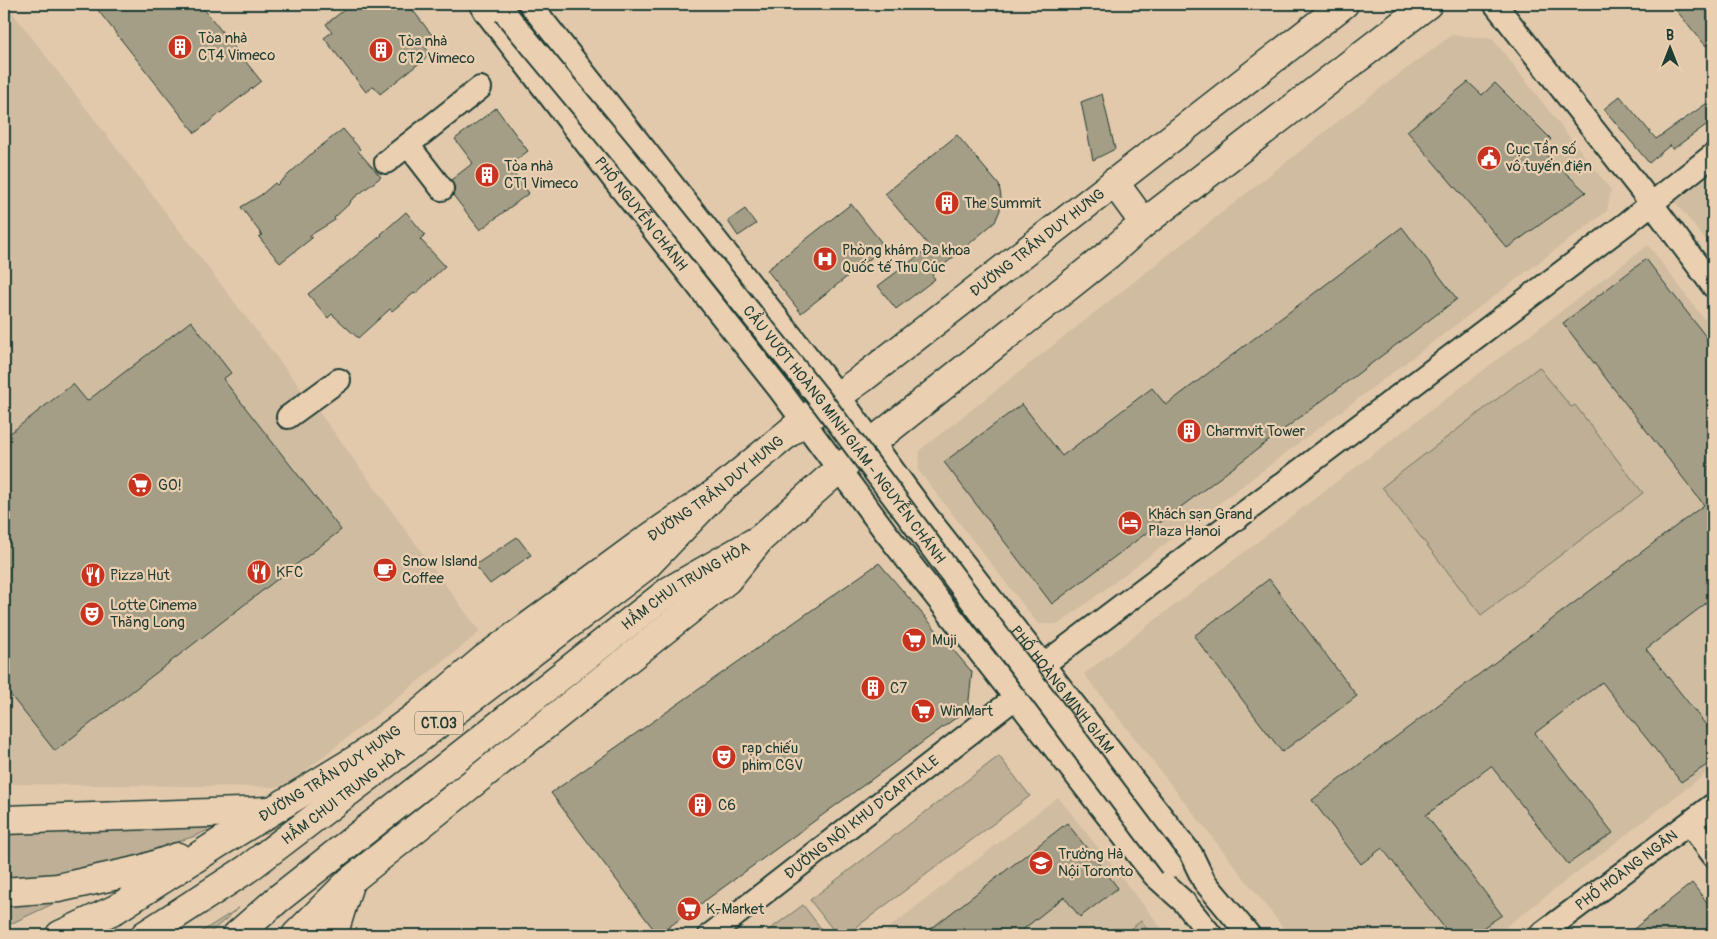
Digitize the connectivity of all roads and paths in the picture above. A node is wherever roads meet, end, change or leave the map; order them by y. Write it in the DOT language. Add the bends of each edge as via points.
graph roads {
  1 [pos="481,4"];
  2 [pos="530,4"];
  3 [pos="1344,4"];
  4 [pos="1428,4"];
  5 [pos="1495,4"];
  6 [pos="501,7"];
  7 [pos="480,88"];
  8 [pos="408,145"];
  9 [pos="1713,156"];
  10 [pos="386,162"];
  11 [pos="1114,182"];
  12 [pos="442,189"];
  13 [pos="1652,204"];
  14 [pos="1144,223"];
  15 [pos="1713,286"];
  16 [pos="778,320"];
  17 [pos="737,335"];
  18 [pos="339,380"];
  19 [pos="838,394"];
  20 [pos="288,417"];
  21 [pos="803,421"];
  22 [pos="873,443"];
  23 [pos="840,468"];
  24 [pos="718,491"];
  25 [pos="925,514"];
  26 [pos="887,534"];
  27 [pos="760,539"];
  28 [pos="1043,665"];
  29 [pos="1015,698"];
  30 [pos="1713,805"];
  31 [pos="273,811"];
  32 [pos="4,820"];
  33 [pos="1690,824"];
  34 [pos="219,843"];
  35 [pos="1713,855"];
  36 [pos="1171,866"];
  37 [pos="350,880"];
  38 [pos="1204,881"];
  39 [pos="4,892"];
  40 [pos="1184,902"];
  41 [pos="60,935"];
  42 [pos="145,935"];
  43 [pos="237,935"];
  44 [pos="296,935"];
  45 [pos="333,935"];
  46 [pos="710,935"];
  47 [pos="1210,935"];
  48 [pos="1248,935"];
  49 [pos="1540,935"];
  1 -- 17 [label="street, PHỐ NGUYỄN CHÁNH"];
  2 -- 16 [label="street"];
  3 -- 11 [label="main road, ĐƯỜNG TRẦN DUY HƯNG"];
  4 -- 14 [label="main road"];
  5 -- 13 [label="street"];
  6 -- 36 [label="street, CẦU VƯỢT HOÀNG MINH GIÁM - NGUYỄN CHÁNH, bridge" via="823,403"];
  7 -- 8 [label="street"];
  8 -- 10 [label="street"];
  8 -- 12 [label="street"];
  9 -- 13 [label="street"];
  11 -- 14 [label="main road"];
  11 -- 19 [label="main road, ĐƯỜNG TRẦN DUY HƯNG" via="863,378"];
  13 -- 15 [label="street"];
  13 -- 28 [label="street"];
  14 -- 22 [label="main road"];
  16 -- 17 [label="street" via="780,332 772,344 764,345"];
  16 -- 19 [label="street"];
  17 -- 21 [label="street, PHỐ NGUYỄN CHÁNH"];
  18 -- 20 [label="street"];
  19 -- 21 [label="main road, ĐƯỜNG TRẦN DUY HƯNG"];
  19 -- 22 [label="street, PHỐ HOÀNG MINH GIÁM"];
  21 -- 23 [label="street, PHỐ NGUYỄN CHÁNH"];
  21 -- 24 [label="main road, ĐƯỜNG TRẦN DUY HƯNG"];
  22 -- 23 [label="main road"];
  22 -- 25 [label="street, PHỐ HOÀNG MINH GIÁM"];
  23 -- 26 [label="street"];
  23 -- 27 [label="main road"];
  24 -- 31 [label="main road, ĐƯỜNG TRẦN DUY HƯNG" via="484,659 357,759"];
  24 -- 42 [label="main road, HẦM CHUI TRUNG HÒA / CT.03" via="647,565 247,869"];
  25 -- 26 [label="street" via="909,505 896,504 886,510"];
  25 -- 28 [label="street, PHỐ HOÀNG MINH GIÁM"];
  26 -- 29 [label="street"];
  27 -- 37 [label="main road" via="727,580"];
  27 -- 43 [label="main road, HẦM CHUI TRUNG HÒA / CT.03" via="669,591 285,893"];
  28 -- 38 [label="street, PHỐ HOÀNG MINH GIÁM" via="1190,854"];
  29 -- 40 [label="street" via="1154,875"];
  29 -- 46 [label="street, ĐƯỜNG NỘI KHU D'CAPITALE"];
  30 -- 33 [label="street, PHỐ HOÀNG NGÂN"];
  31 -- 32 [label="main road"];
  31 -- 34 [label="main road, ĐƯỜNG TRẦN DUY HƯNG"];
  33 -- 35 [label="street"];
  33 -- 49 [label="street, PHỐ HOÀNG NGÂN"];
  34 -- 39 [label="main road" via="140,870 58,888"];
  34 -- 41 [label="main road, ĐƯỜNG TRẦN DUY HƯNG" via="116,909"];
  36 -- 38 [label="street, CẦU VƯỢT HOÀNG MINH GIÁM - NGUYỄN CHÁNH"];
  36 -- 40 [label="street, CẦU VƯỢT HOÀNG MINH GIÁM - NGUYỄN CHÁNH"];
  37 -- 44 [label="main road"];
  37 -- 45 [label="main road"];
  38 -- 48 [label="street, PHỐ HOÀNG MINH GIÁM"];
  40 -- 47 [label="street"];
}
